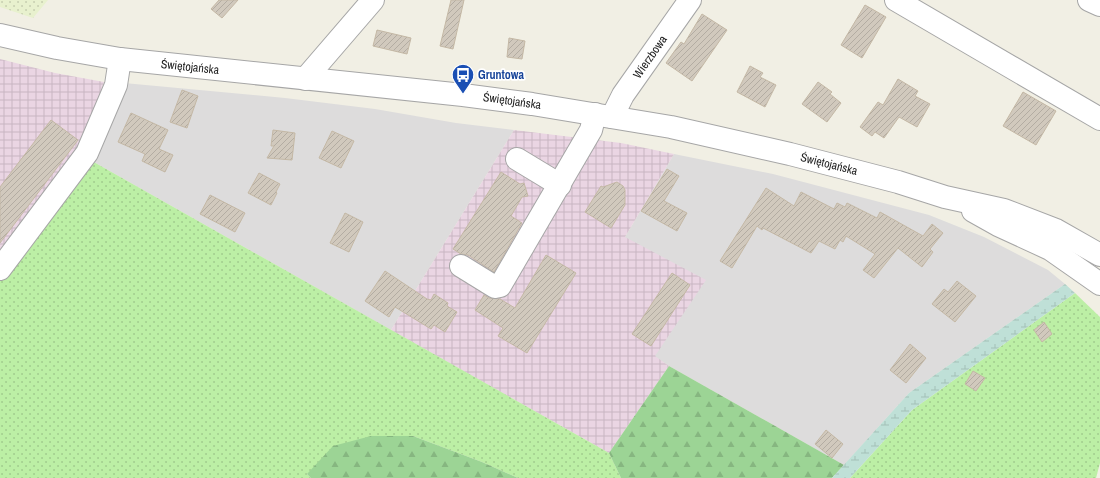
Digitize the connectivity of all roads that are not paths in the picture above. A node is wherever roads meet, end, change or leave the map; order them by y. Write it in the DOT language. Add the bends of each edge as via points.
graph roads {
  1 [pos="373,0"];
  2 [pos="690,0"];
  3 [pos="896,0"];
  4 [pos="1089,0"];
  5 [pos="1100,5"];
  6 [pos="0,35"];
  7 [pos="120,59"];
  8 [pos="305,79"];
  9 [pos="604,115"];
  10 [pos="1100,119"];
  11 [pos="517,159"];
  12 [pos="560,185"];
  13 [pos="945,197"];
  14 [pos="1100,255"];
  15 [pos="461,266"];
  16 [pos="0,269"];
  17 [pos="1100,284"];
  1 -- 8 [label="street"];
  2 -- 9 [label="street, Wierzbowa" via="623,95"];
  3 -- 10 [label="street"];
  4 -- 5 [label="street"];
  6 -- 7 [label="street, Świętojańska"];
  7 -- 8 [label="street, Świętojańska"];
  7 -- 16 [label="street" via="116,85 87,153"];
  8 -- 9 [label="street, Świętojańska" via="463,95"];
  9 -- 12 [label="street, Wierzbowa" via="591,130"];
  9 -- 13 [label="street, Świętojańska" via="782,152"];
  11 -- 12 [label="street"];
  12 -- 15 [label="street, Wierzbowa" via="500,286 495,287"];
  13 -- 14 [label="street, Świętojańska" via="1004,210 1056,230"];
  13 -- 17 [label="street, Świętojańska" via="1050,249"];
}
